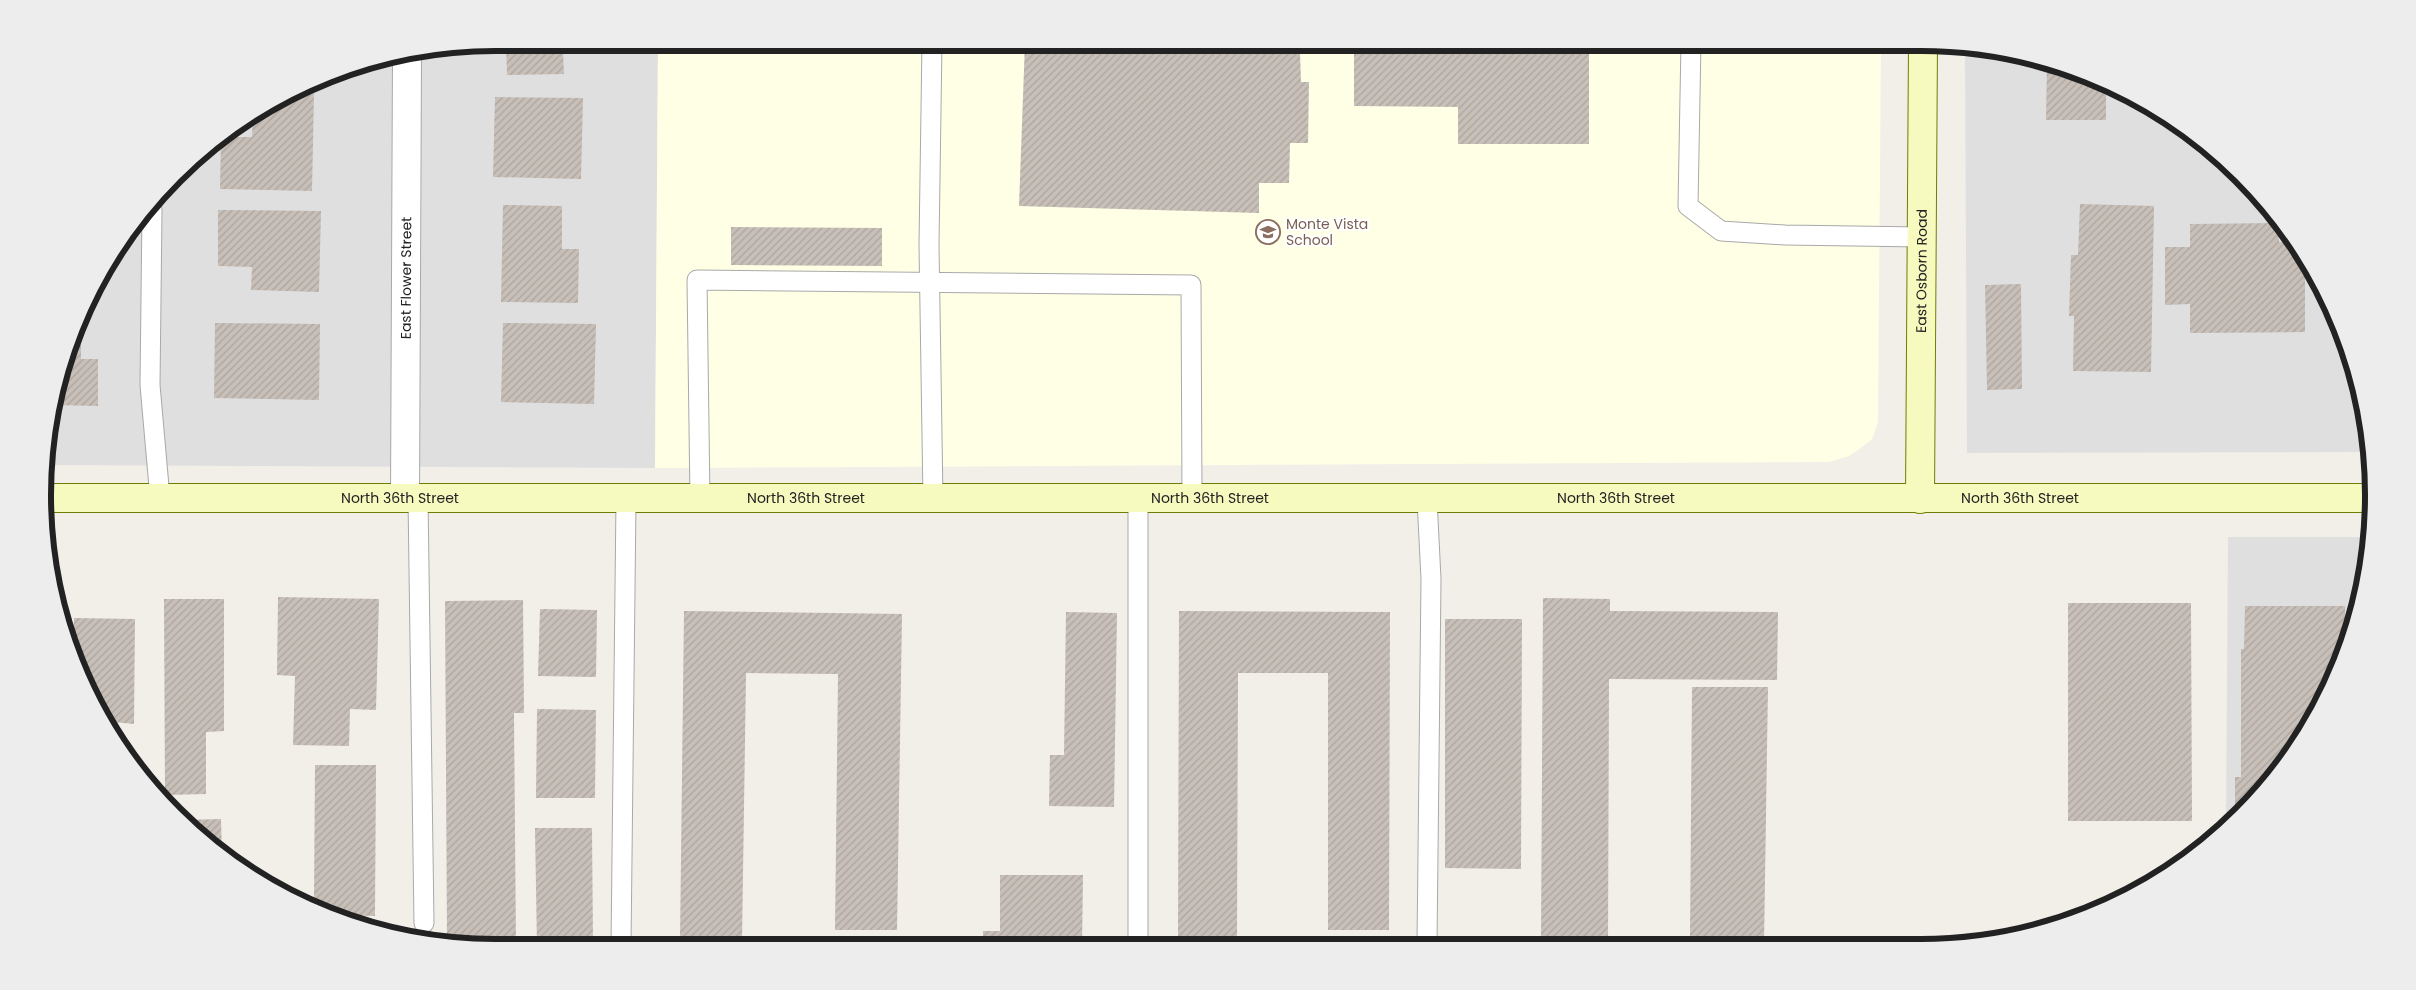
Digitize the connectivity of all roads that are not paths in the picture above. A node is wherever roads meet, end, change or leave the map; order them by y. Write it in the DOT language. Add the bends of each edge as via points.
graph roads {
  1 [pos="932,51"];
  2 [pos="1691,51"];
  3 [pos="1923,51"];
  4 [pos="407,60"];
  5 [pos="152,214"];
  6 [pos="1922,236"];
  7 [pos="930,282"];
  8 [pos="51,498"];
  9 [pos="160,498"];
  10 [pos="412,498"];
  11 [pos="2365,498"];
  12 [pos="933,499"];
  13 [pos="1138,499"];
  14 [pos="1192,499"];
  15 [pos="1427,499"];
  16 [pos="1920,499"];
  17 [pos="626,500"];
  18 [pos="700,500"];
  19 [pos="424,923"];
  20 [pos="621,939"];
  21 [pos="1138,939"];
  22 [pos="1427,939"];
  1 -- 7 [label="lane"];
  2 -- 6 [label="lane" via="1688,206 1721,231"];
  3 -- 6 [label="main road, East Osborn Road"];
  4 -- 10 [label="street, East Flower Street"];
  5 -- 9 [label="lane" via="150,385"];
  6 -- 16 [label="main road, East Osborn Road"];
  7 -- 12 [label="lane"];
  7 -- 14 [label="lane" via="1191,285"];
  7 -- 18 [label="lane" via="697,280"];
  8 -- 9 [label="main road, North 36th Street"];
  9 -- 10 [label="main road, North 36th Street"];
  10 -- 17 [label="main road, North 36th Street"];
  10 -- 19 [label="lane"];
  11 -- 16 [label="main road, North 36th Street"];
  12 -- 13 [label="main road, North 36th Street"];
  12 -- 18 [label="main road, North 36th Street"];
  13 -- 14 [label="main road, North 36th Street"];
  13 -- 21 [label="lane"];
  14 -- 15 [label="main road, North 36th Street"];
  15 -- 16 [label="main road, North 36th Street"];
  15 -- 22 [label="lane" via="1431,579"];
  17 -- 18 [label="main road, North 36th Street"];
  17 -- 20 [label="lane"];
}
